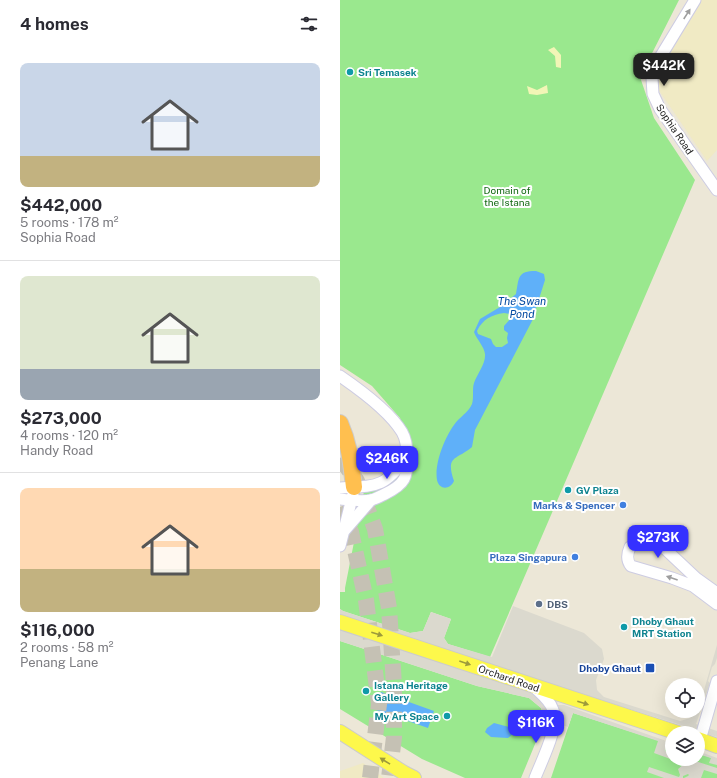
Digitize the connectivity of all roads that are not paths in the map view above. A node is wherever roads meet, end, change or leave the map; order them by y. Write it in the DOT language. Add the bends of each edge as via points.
graph roads {
  1 [pos="695,0"];
  2 [pos="717,190"];
  3 [pos="340,376"];
  4 [pos="340,423"];
  5 [pos="407,457"];
  6 [pos="346,494"];
  7 [pos="371,500"];
  8 [pos="344,531"];
  9 [pos="340,546"];
  10 [pos="717,593"];
  11 [pos="717,604"];
  12 [pos="340,622"];
  13 [pos="717,681"];
  14 [pos="533,686"];
  15 [pos="703,726"];
  16 [pos="665,729"];
  17 [pos="340,732"];
  18 [pos="705,742"];
  19 [pos="717,746"];
  20 [pos="408,776"];
  21 [pos="535,778"];
  2 -- 1 [label="street, Sophia Road, one-way" via="660,109 653,94 652,78 656,64"];
  3 -- 5 [label="street" via="380,407 401,430"];
  4 -- 6 [label="highway" via="350,454"];
  5 -- 6 [label="street" via="392,476 382,483"];
  5 -- 7 [label="street" via="408,469 399,486"];
  6 -- 7 [label="street"];
  6 -- 8 [label="street"];
  7 -- 8 [label="street"];
  8 -- 9 [label="street"];
  11 -- 10 [label="street, one-way" via="693,586 630,566 627,555 630,547 639,542 653,542 662,546 696,578"];
  12 -- 14 [label="main road, Orchard Road, one-way"];
  13 -- 15 [label="street"];
  14 -- 16 [label="main road, Orchard Road, one-way"];
  14 -- 21 [label="street" via="550,703 555,719"];
  20 -- 17 [label="main road, one-way"];
  18 -- 19 [label="main road"];
}
